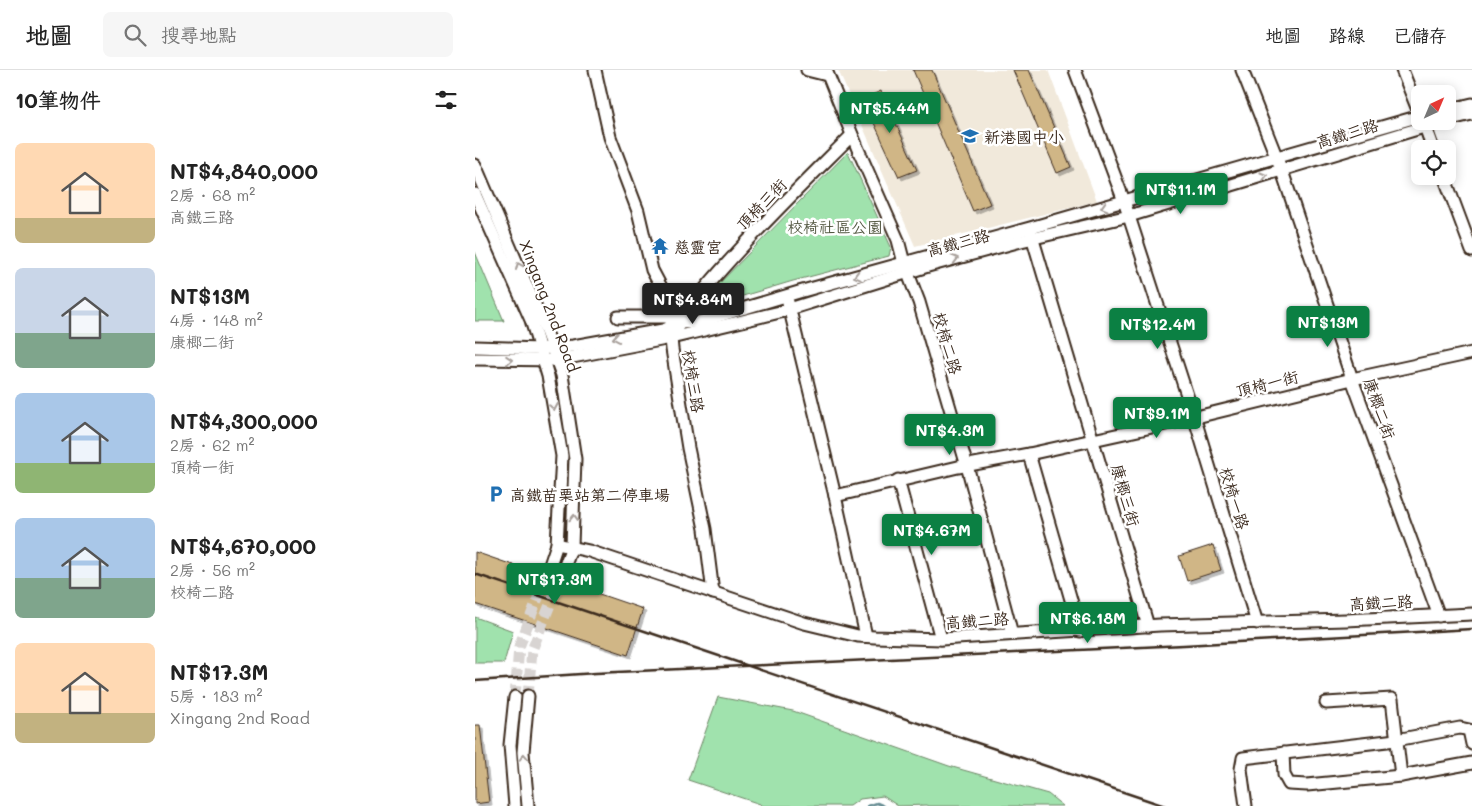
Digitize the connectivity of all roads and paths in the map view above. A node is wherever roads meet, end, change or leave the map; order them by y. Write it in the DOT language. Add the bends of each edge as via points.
graph roads {
  1 [pos="595,70"];
  2 [pos="807,70"];
  3 [pos="1075,70"];
  4 [pos="1242,70"];
  5 [pos="1402,70"];
  6 [pos="826,72"];
  7 [pos="1411,92"];
  8 [pos="1472,104"];
  9 [pos="1456,108"];
  10 [pos="1472,114"];
  11 [pos="1456,118"];
  12 [pos="1411,123"];
  13 [pos="1411,124"];
  14 [pos="852,135"];
  15 [pos="1276,157"];
  16 [pos="475,165"];
  17 [pos="1282,171"];
  18 [pos="1447,185"];
  19 [pos="475,194"];
  20 [pos="1124,201"];
  21 [pos="1129,216"];
  22 [pos="1031,234"];
  23 [pos="1472,251"];
  24 [pos="906,267"];
  25 [pos="787,295"];
  26 [pos="790,309"];
  27 [pos="618,317"];
  28 [pos="681,323"];
  29 [pos="671,338"];
  30 [pos="475,346"];
  31 [pos="553,348"];
  32 [pos="1472,353"];
  33 [pos="541,354"];
  34 [pos="475,359"];
  35 [pos="557,360"];
  36 [pos="1352,379"];
  37 [pos="1194,418"];
  38 [pos="1094,439"];
  39 [pos="1029,454"];
  40 [pos="967,466"];
  41 [pos="898,480"];
  42 [pos="835,496"];
  43 [pos="557,544"];
  44 [pos="572,546"];
  45 [pos="546,577"];
  46 [pos="559,582"];
  47 [pos="713,593"];
  48 [pos="1472,614"];
  49 [pos="1439,616"];
  50 [pos="1257,623"];
  51 [pos="1148,626"];
  52 [pos="1080,631"];
  53 [pos="1012,634"];
  54 [pos="866,636"];
  55 [pos="941,639"];
  56 [pos="515,696"];
  57 [pos="528,696"];
  58 [pos="1326,703"];
  59 [pos="1396,740"];
  60 [pos="1472,744"];
  61 [pos="1283,754"];
  62 [pos="1472,763"];
  63 [pos="1401,776"];
  64 [pos="515,806"];
  65 [pos="528,806"];
  66 [pos="1246,806"];
  1 -- 28 [label="street" via="610,137 638,211 652,270"];
  2 -- 6 [label="street"];
  3 -- 20 [label="street, 校椅一路"];
  4 -- 15 [label="street, 康榔二街"];
  5 -- 7 [label="street"];
  6 -- 14 [label="street, 校椅二路"];
  8 -- 9 [label="street"];
  10 -- 11 [label="street"];
  12 -- 15 [label="street, 高鐵三路"];
  13 -- 17 [label="street, 高鐵三路"];
  14 -- 24 [label="street, 校椅二路" via="898,240"];
  14 -- 28 [label="street, 頂椅三街" via="720,271 691,305"];
  15 -- 17 [label="street, 康榔二街"];
  15 -- 20 [label="street, 高鐵三路"];
  31 -- 16 [label="street, Xingang 2nd Road, one-way"];
  21 -- 17 [label="street, 高鐵三路, one-way"];
  17 -- 36 [label="street, 康榔二街"];
  18 -- 23 [label="street"];
  19 -- 33 [label="street, Xingang 2nd Road" via="531,320"];
  20 -- 21 [label="street, 校椅一路"];
  20 -- 22 [label="street, 高鐵三路, one-way"];
  21 -- 22 [label="street, 高鐵三路"];
  21 -- 37 [label="street, 校椅一路"];
  22 -- 24 [label="street, 高鐵三路"];
  22 -- 38 [label="street, 康榔三街"];
  24 -- 25 [label="street, 高鐵三路, one-way"];
  24 -- 26 [label="street, 高鐵三路"];
  24 -- 40 [label="street, 校椅二路"];
  25 -- 26 [label="street"];
  25 -- 28 [label="street, 高鐵三路" via="697,322"];
  26 -- 29 [label="street, 高鐵三路"];
  26 -- 42 [label="street"];
  27 -- 28 [label="street" via="666,317"];
  28 -- 29 [label="street, 校椅三路"];
  28 -- 31 [label="street, 高鐵三路, one-way" via="663,330"];
  29 -- 35 [label="street, 高鐵三路"];
  29 -- 47 [label="street, 校椅三路" via="688,448 705,529"];
  30 -- 33 [label="street, 高鐵三路"];
  31 -- 33 [label="street, 高鐵三路"];
  31 -- 35 [label="street, Xingang 2nd Road"];
  32 -- 36 [label="street, 頂椅一街"];
  34 -- 33 [label="street, 高鐵三路, one-way"];
  33 -- 35 [label="street, 高鐵三路"];
  33 -- 43 [label="street, Xingang 2nd Road, one-way" via="562,456"];
  44 -- 35 [label="street, Xingang 2nd Road, one-way" via="575,458"];
  36 -- 37 [label="street, 頂椅一街"];
  36 -- 49 [label="street, 康榔二街"];
  37 -- 38 [label="street, 頂椅一街"];
  37 -- 50 [label="street, 校椅一路"];
  38 -- 39 [label="street, 頂椅一街"];
  38 -- 51 [label="street, 康榔三街"];
  39 -- 40 [label="street, 頂椅一街"];
  39 -- 52 [label="street"];
  40 -- 41 [label="street, 頂椅一街"];
  40 -- 53 [label="street, 校椅二路"];
  41 -- 42 [label="street, 頂椅一街"];
  41 -- 55 [label="street"];
  42 -- 54 [label="street"];
  43 -- 44 [label="street, 高鐵二路"];
  43 -- 45 [label="street, Xingang 2nd Road"];
  44 -- 46 [label="street, Xingang 2nd Road"];
  44 -- 47 [label="street, 高鐵二路"];
  47 -- 54 [label="street, 高鐵二路" via="804,624"];
  48 -- 49 [label="street, 高鐵二路"];
  49 -- 50 [label="street, 高鐵二路"];
  50 -- 51 [label="street, 高鐵二路"];
  51 -- 52 [label="street, 高鐵二路"];
  52 -- 53 [label="street, 高鐵二路"];
  53 -- 55 [label="street, 高鐵二路"];
  54 -- 55 [label="street, 高鐵二路"];
  56 -- 64 [label="street" via="510,745"];
  65 -- 57 [label="street, one-way" via="523,752"];
  58 -- 59 [label="street" via="1392,699"];
  59 -- 60 [label="street" via="1460,728 1469,730"];
  59 -- 61 [label="street"];
  59 -- 63 [label="street"];
  61 -- 63 [label="street" via="1284,775 1289,784"];
  61 -- 66 [label="street" via="1243,758 1241,769"];
  62 -- 63 [label="street"];
}
